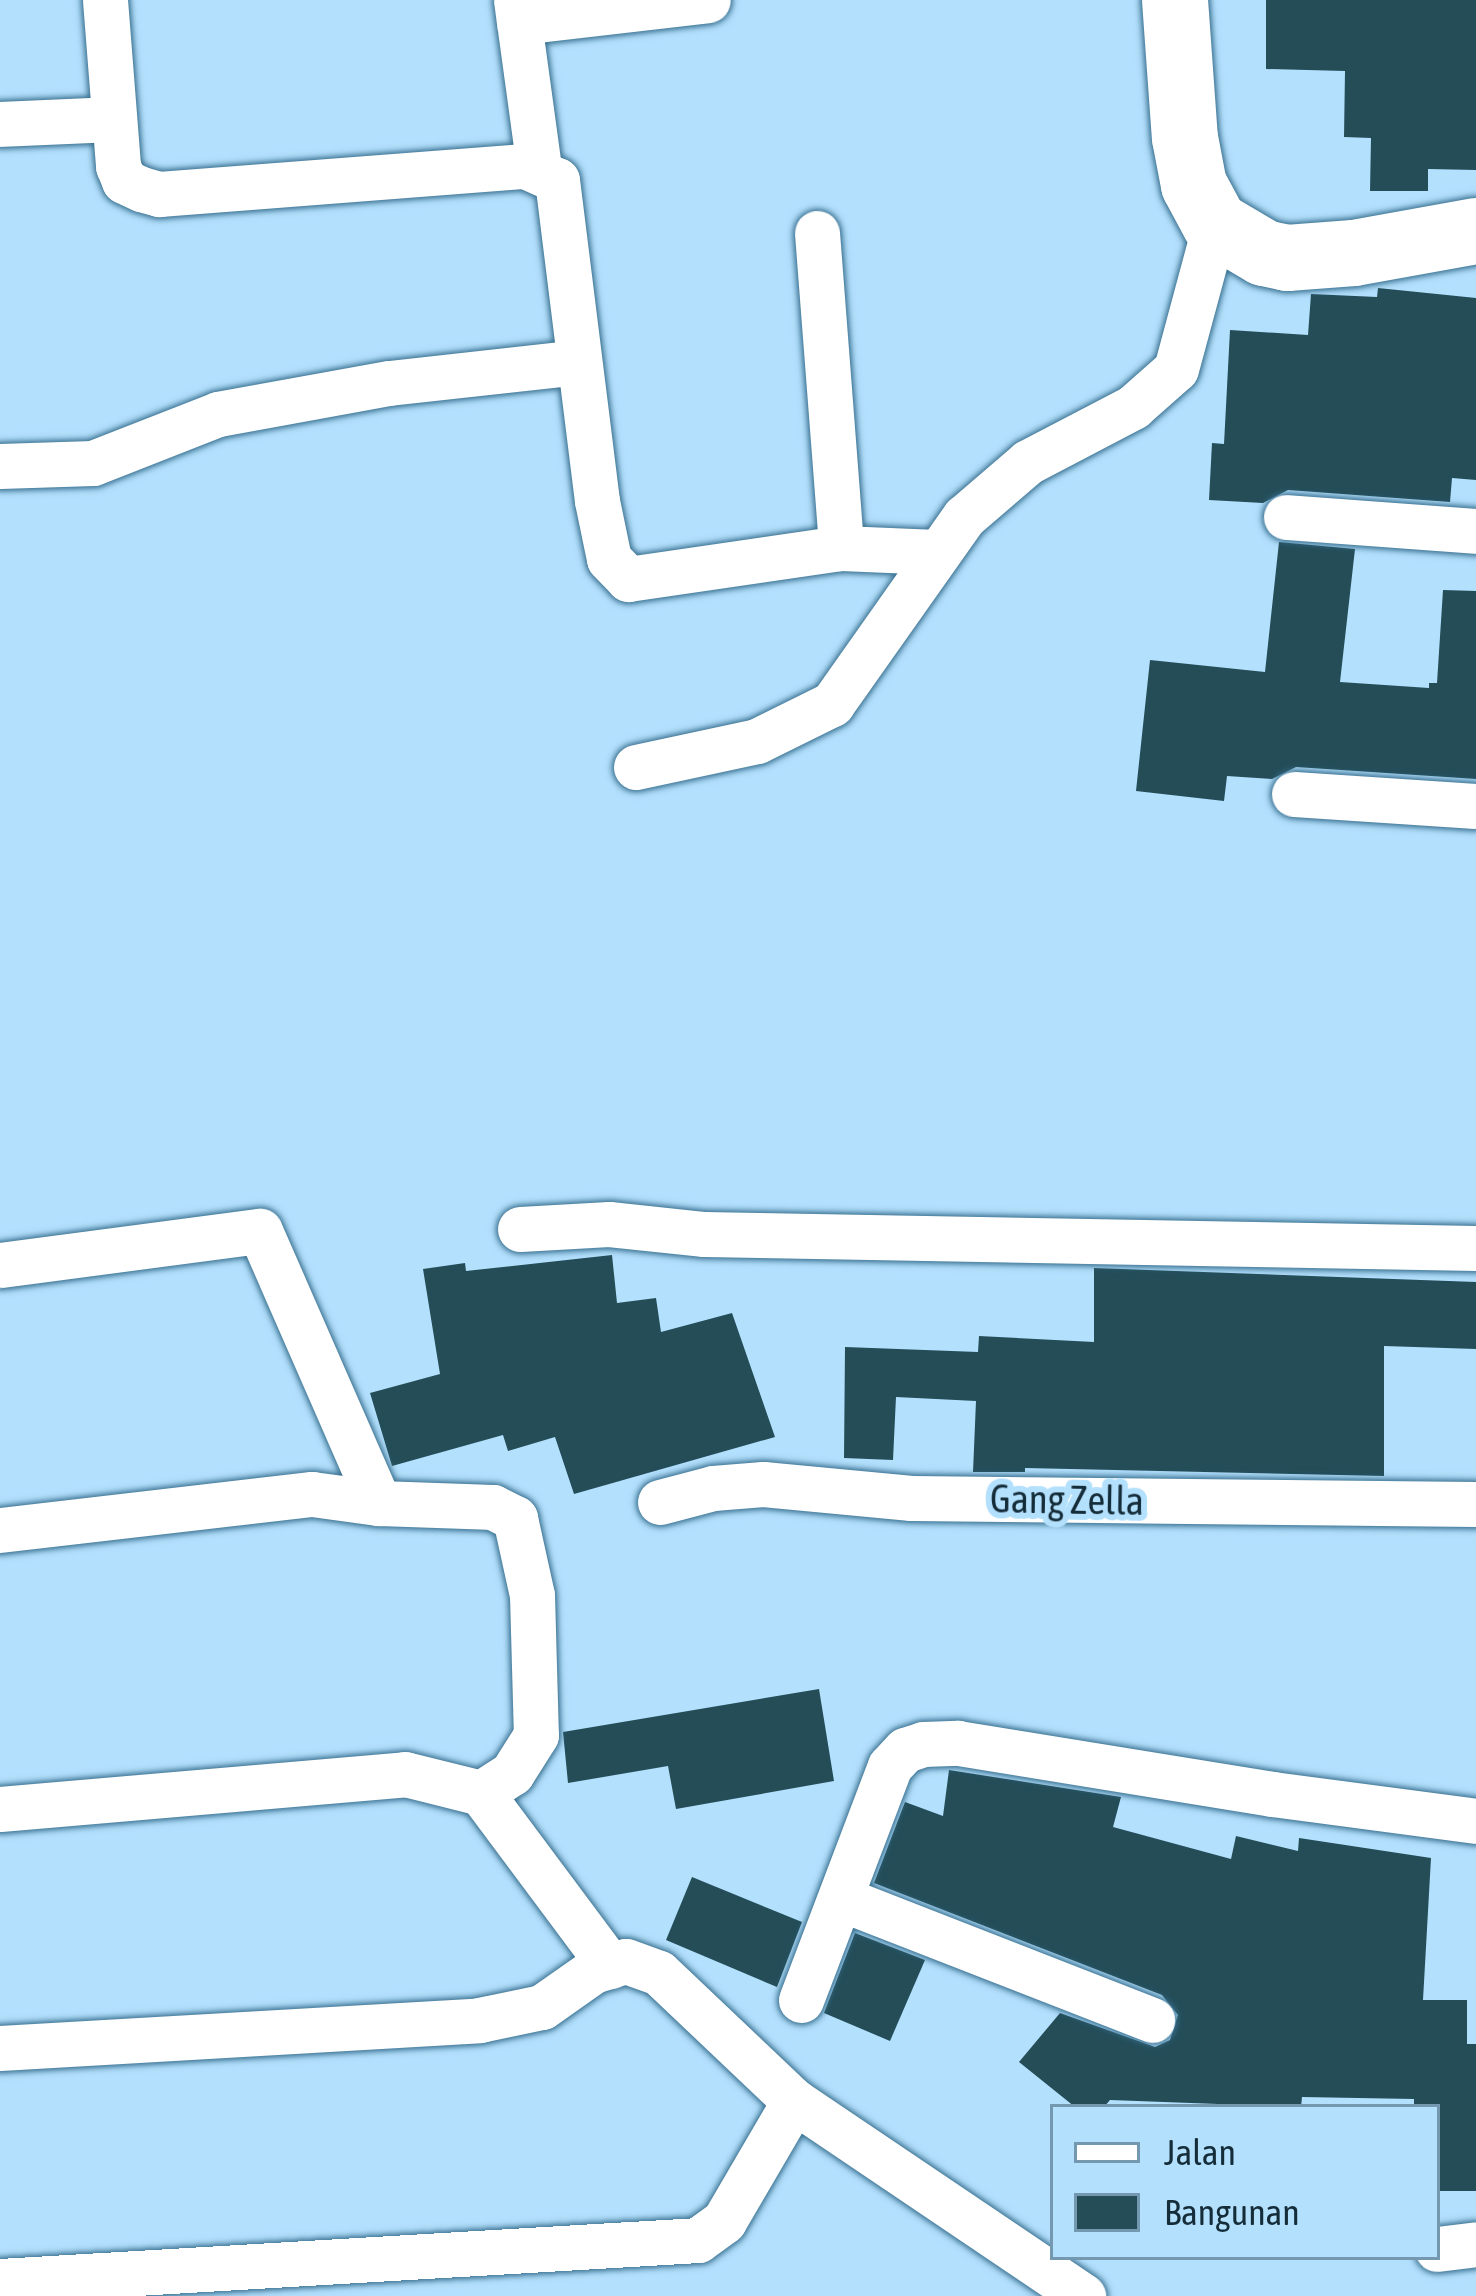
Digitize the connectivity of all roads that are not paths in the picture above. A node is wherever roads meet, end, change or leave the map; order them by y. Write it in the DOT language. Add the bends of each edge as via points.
graph roads {
  1 [pos="105,0"];
  2 [pos="708,0"];
  3 [pos="1175,0"];
  4 [pos="517,11"];
  5 [pos="114,119"];
  6 [pos="0,124"];
  7 [pos="539,168"];
  8 [pos="1215,224"];
  9 [pos="1476,231"];
  10 [pos="817,232"];
  11 [pos="578,362"];
  12 [pos="0,466"];
  13 [pos="1286,517"];
  14 [pos="1476,530"];
  15 [pos="841,548"];
  16 [pos="937,551"];
  17 [pos="636,767"];
  18 [pos="1294,794"];
  19 [pos="1476,806"];
  20 [pos="520,1229"];
  21 [pos="1476,1248"];
  22 [pos="0,1265"];
  23 [pos="660,1502"];
  24 [pos="379,1503"];
  25 [pos="1476,1504"];
  26 [pos="0,1530"];
  27 [pos="481,1792"];
  28 [pos="0,1809"];
  29 [pos="1476,1821"];
  30 [pos="842,1899"];
  31 [pos="610,1966"];
  32 [pos="801,2000"];
  33 [pos="1152,2020"];
  34 [pos="0,2048"];
  35 [pos="794,2101"];
  36 [pos="1476,2244"];
  37 [pos="1440,2249"];
  38 [pos="0,2281"];
  39 [pos="1083,2296"];
  1 -- 5 [label="street"];
  2 -- 4 [label="street"];
  3 -- 8 [label="street" via="1185,138 1194,185"];
  4 -- 7 [label="street"];
  5 -- 6 [label="street"];
  5 -- 7 [label="street" via="124,181 159,194"];
  7 -- 11 [label="street" via="562,189"];
  8 -- 9 [label="street" via="1287,258"];
  8 -- 16 [label="street" via="1176,369 1133,407 1007,477"];
  10 -- 15 [label="street"];
  11 -- 12 [label="street" via="389,383 218,414 93,463"];
  11 -- 15 [label="street" via="606,547 628,579"];
  13 -- 14 [label="street"];
  15 -- 16 [label="street"];
  16 -- 17 [label="street" via="832,704 758,741"];
  18 -- 19 [label="street"];
  20 -- 21 [label="street"];
  22 -- 24 [label="street" via="260,1232"];
  23 -- 25 [label="street, Gang Zella" via="764,1484 910,1498"];
  24 -- 26 [label="street" via="312,1493"];
  24 -- 27 [label="street" via="493,1507 515,1518 532,1595 536,1735 512,1773"];
  27 -- 28 [label="street" via="405,1774"];
  27 -- 31 [label="street"];
  29 -- 30 [label="street" via="923,1744 890,1766"];
  30 -- 32 [label="street"];
  30 -- 33 [label="street"];
  31 -- 34 [label="street" via="542,2007 479,2020"];
  31 -- 35 [label="street" via="626,1961 659,1973"];
  35 -- 38 [label="street" via="724,2221 698,2240"];
  35 -- 39 [label="street"];
  36 -- 37 [label="street"];
}
